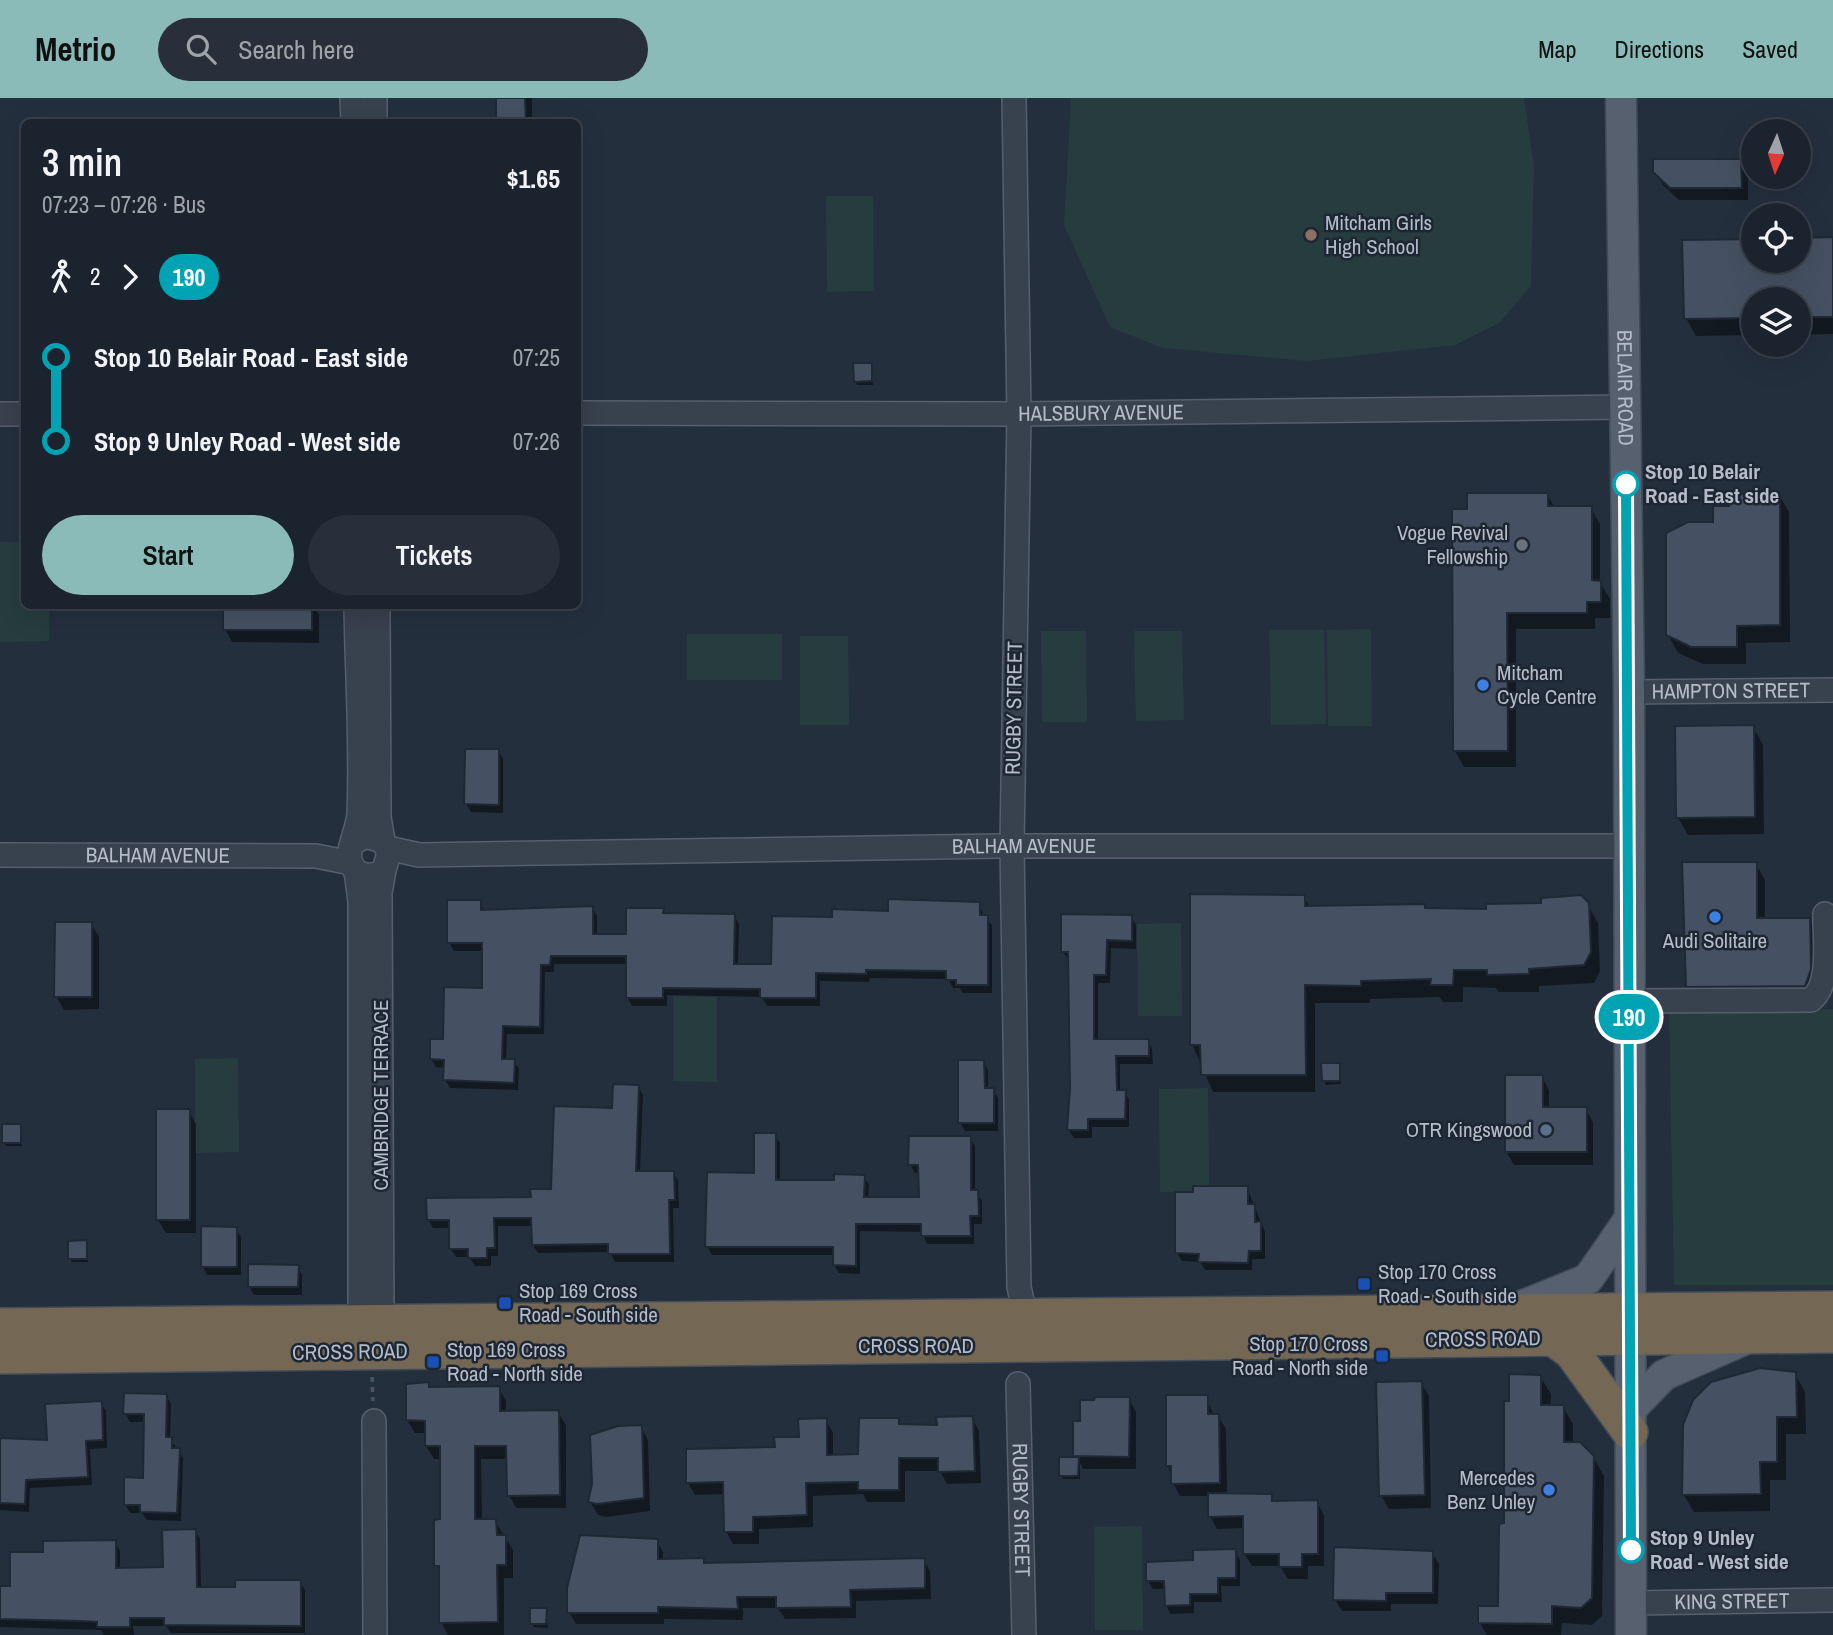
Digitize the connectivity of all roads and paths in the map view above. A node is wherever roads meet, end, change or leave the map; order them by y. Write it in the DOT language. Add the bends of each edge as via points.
graph roads {
  1 [pos="1014,98"];
  2 [pos="1621,98"];
  3 [pos="1625,407"];
  4 [pos="581,413"];
  5 [pos="0,414"];
  6 [pos="21,414"];
  7 [pos="1019,414"];
  8 [pos="357,609"];
  9 [pos="377,609"];
  10 [pos="367,637"];
  11 [pos="1833,690"];
  12 [pos="1629,692"];
  13 [pos="368,700"];
  14 [pos="1012,846"];
  15 [pos="1629,846"];
  16 [pos="0,855"];
  17 [pos="353,856"];
  18 [pos="385,856"];
  19 [pos="1825,914"];
  20 [pos="370,941"];
  21 [pos="1629,1001"];
  22 [pos="1628,1221"];
  23 [pos="1833,1309"];
  24 [pos="1511,1310"];
  25 [pos="1026,1318"];
  26 [pos="1629,1323"];
  27 [pos="0,1326"];
  28 [pos="371,1331"];
  29 [pos="1756,1335"];
  30 [pos="1833,1335"];
  31 [pos="1553,1338"];
  32 [pos="0,1356"];
  33 [pos="1018,1384"];
  34 [pos="374,1421"];
  35 [pos="1629,1422"];
  36 [pos="1833,1601"];
  37 [pos="1632,1604"];
  38 [pos="375,1635"];
  39 [pos="1024,1635"];
  40 [pos="1631,1635"];
  1 -- 7 [label="street, RUGBY STREET"];
  2 -- 3 [label="main road, BELAIR ROAD"];
  3 -- 7 [label="street, HALSBURY AVENUE"];
  3 -- 12 [label="main road, BELAIR ROAD"];
  4 -- 7 [label="street, HALSBURY AVENUE"];
  5 -- 6 [label="street"];
  7 -- 14 [label="street, RUGBY STREET"];
  8 -- 10 [label="street, CAMBRIDGE TERRACE"];
  9 -- 10 [label="street, CAMBRIDGE TERRACE"];
  10 -- 13 [label="street, CAMBRIDGE TERRACE"];
  11 -- 12 [label="street, HAMPTON STREET"];
  12 -- 15 [label="main road, BELAIR ROAD"];
  13 -- 17 [label="street, CAMBRIDGE TERRACE"];
  13 -- 18 [label="street, CAMBRIDGE TERRACE"];
  14 -- 15 [label="street, BALHAM AVENUE"];
  14 -- 18 [label="street, BALHAM AVENUE"];
  14 -- 25 [label="street, RUGBY STREET" via="1018,1287"];
  15 -- 21 [label="main road, BELAIR ROAD"];
  16 -- 17 [label="street, BALHAM AVENUE"];
  17 -- 18 [label="street" via="367,876"];
  17 -- 18 [label="street" via="365,836"];
  17 -- 20 [label="street, CAMBRIDGE TERRACE"];
  18 -- 20 [label="street, CAMBRIDGE TERRACE"];
  19 -- 21 [label="street" via="1823,982 1811,1000"];
  20 -- 28 [label="street, CAMBRIDGE TERRACE"];
  21 -- 22 [label="main road, BELAIR ROAD"];
  22 -- 24 [label="main road" via="1588,1279"];
  22 -- 26 [label="main road, BELAIR ROAD"];
  23 -- 26 [label="highway, CROSS ROAD"];
  24 -- 25 [label="highway, CROSS ROAD"];
  24 -- 26 [label="highway, CROSS ROAD"];
  25 -- 28 [label="highway, CROSS ROAD"];
  26 -- 29 [label="highway, CROSS ROAD"];
  26 -- 31 [label="highway, CROSS ROAD"];
  26 -- 35 [label="main road, BELAIR ROAD"];
  27 -- 28 [label="highway, CROSS ROAD"];
  28 -- 31 [label="highway, CROSS ROAD"];
  28 -- 32 [label="highway, CROSS ROAD"];
  28 -- 34 [label="path"];
  29 -- 30 [label="highway, CROSS ROAD"];
  29 -- 35 [label="main road" via="1664,1375"];
  31 -- 35 [label="highway" via="1572,1352"];
  33 -- 39 [label="street, RUGBY STREET"];
  34 -- 38 [label="street"];
  35 -- 37 [label="main road, BELAIR ROAD"];
  36 -- 37 [label="street, KING STREET"];
  37 -- 40 [label="main road, BELAIR ROAD"];
}
